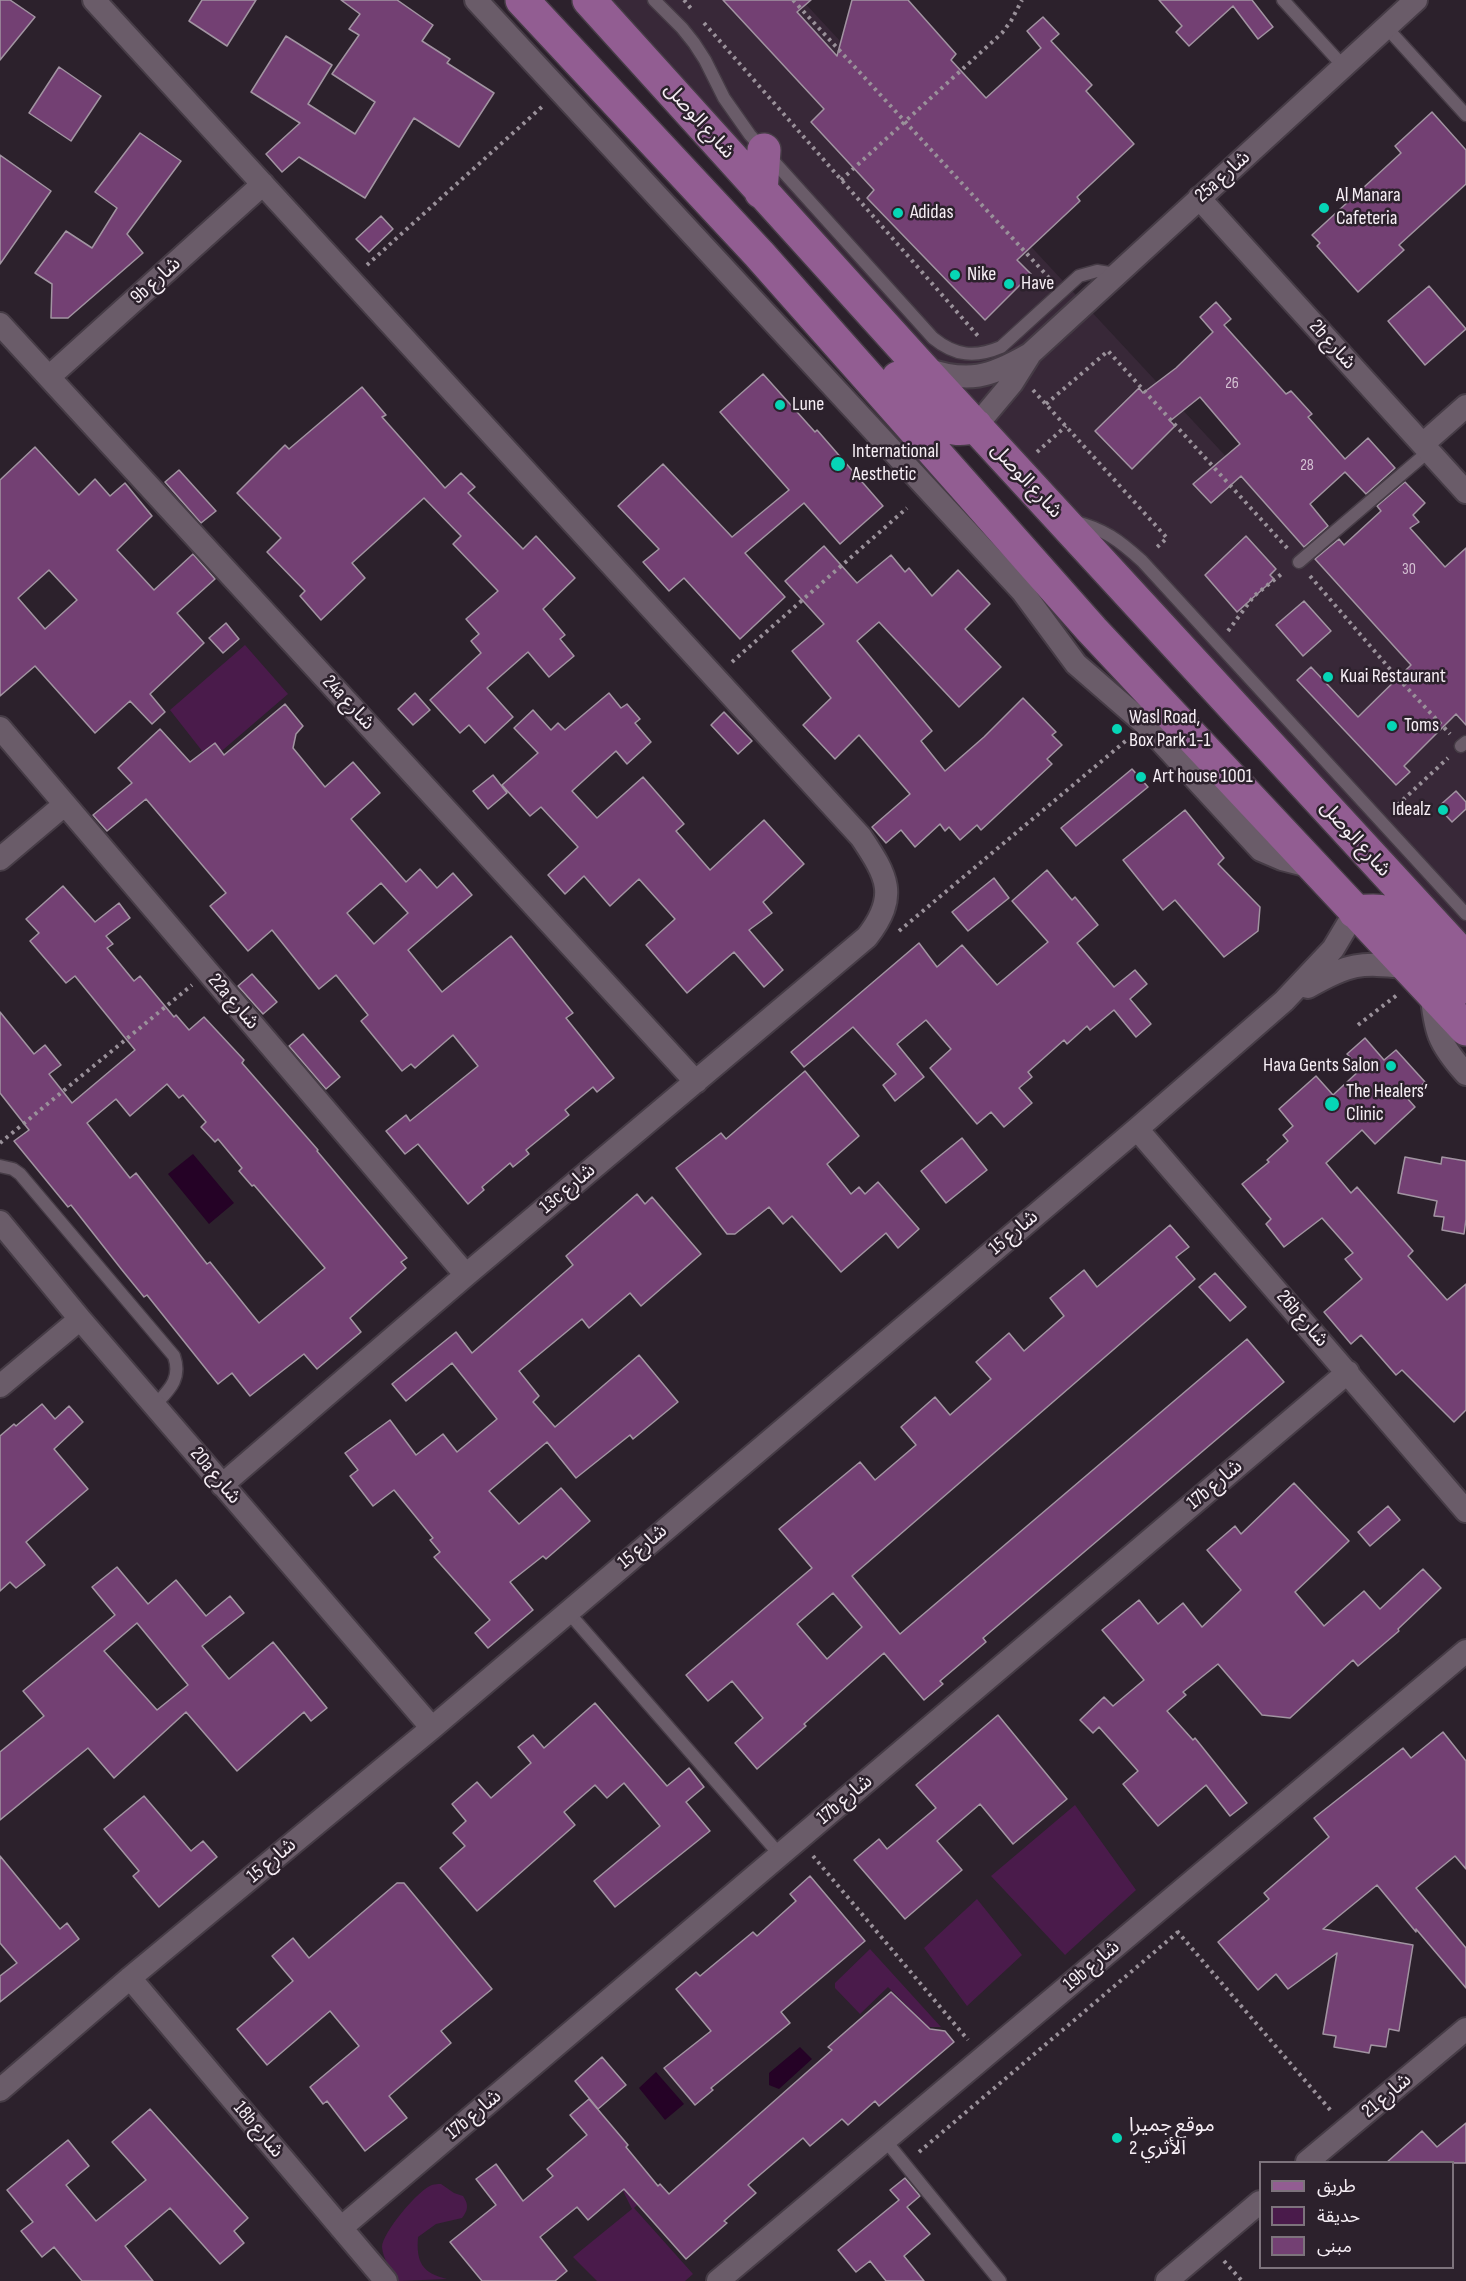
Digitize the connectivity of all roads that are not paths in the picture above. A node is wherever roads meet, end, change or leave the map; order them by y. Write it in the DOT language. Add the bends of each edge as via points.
graph roads {
  1 [pos="94,0"];
  2 [pos="476,0"];
  3 [pos="522,0"];
  4 [pos="589,0"];
  5 [pos="654,0"];
  6 [pos="1283,0"];
  7 [pos="1416,0"];
  8 [pos="1386,27"];
  9 [pos="1344,67"];
  10 [pos="1466,115"];
  11 [pos="764,150"];
  12 [pos="263,184"];
  13 [pos="761,192"];
  14 [pos="1198,198"];
  15 [pos="759,254"];
  16 [pos="1116,274"];
  17 [pos="0,324"];
  18 [pos="1030,354"];
  19 [pos="921,367"];
  20 [pos="49,378"];
  21 [pos="1466,406"];
  22 [pos="976,426"];
  23 [pos="1426,448"];
  24 [pos="1466,492"];
  25 [pos="1061,517"];
  26 [pos="1299,562"];
  27 [pos="0,729"];
  28 [pos="64,805"];
  29 [pos="0,859"];
  30 [pos="1316,868"];
  31 [pos="1355,912"];
  32 [pos="1466,914"];
  33 [pos="1466,960"];
  34 [pos="1419,978"];
  35 [pos="1466,987"];
  36 [pos="1284,1001"];
  37 [pos="1466,1029"];
  38 [pos="1466,1074"];
  39 [pos="696,1083"];
  40 [pos="1137,1129"];
  41 [pos="0,1166"];
  42 [pos="0,1222"];
  43 [pos="466,1275"];
  44 [pos="80,1318"];
  45 [pos="1348,1372"];
  46 [pos="0,1386"];
  47 [pos="154,1405"];
  48 [pos="222,1485"];
  49 [pos="1466,1511"];
  50 [pos="568,1612"];
  51 [pos="1466,1651"];
  52 [pos="432,1728"];
  53 [pos="780,1855"];
  54 [pos="130,1978"];
  55 [pos="1466,2029"];
  56 [pos="0,2090"];
  57 [pos="885,2140"];
  58 [pos="1309,2161"];
  59 [pos="1259,2203"];
  60 [pos="341,2228"];
  61 [pos="386,2281"];
  62 [pos="718,2281"];
  63 [pos="1000,2281"];
  64 [pos="1167,2281"];
  1 -- 12 [label="street"];
  2 -- 30 [label="street" via="1022,591 1076,664 1145,724 1261,850"];
  3 -- 15 [label="main road"];
  4 -- 13 [label="main road, شارع الوصل"];
  5 -- 11 [label="lane" via="694,43 736,117"];
  6 -- 9 [label="lane"];
  7 -- 8 [label="street, 25a شارع"];
  8 -- 9 [label="street, 25a شارع"];
  8 -- 10 [label="lane"];
  9 -- 14 [label="street, 25a شارع"];
  11 -- 13 [label="main road"];
  11 -- 16 [label="lane" via="933,338 959,353 973,355 1001,347 1079,276 1088,272"];
  12 -- 20 [label="street, 9b شارع"];
  12 -- 39 [label="street, 13c شارع" via="861,837 885,878 886,899 880,920 867,937"];
  13 -- 19 [label="main road, شارع الوصل"];
  14 -- 16 [label="street, 25a شارع"];
  14 -- 23 [label="street, 2b شارع"];
  15 -- 22 [label="main road" via="807,282 939,422 956,429"];
  15 -- 30 [label="main road" via="1092,630"];
  16 -- 18 [label="street, 25a شارع"];
  17 -- 20 [label="street, 24a شارع"];
  18 -- 19 [label="street, 25a شارع" via="1005,368 975,377 944,376"];
  18 -- 22 [label="street, 25a شارع"];
  19 -- 22 [label="main road, شارع الوصل"];
  20 -- 39 [label="street, 24a شارع"];
  21 -- 23 [label="street"];
  22 -- 25 [label="main road, شارع الوصل"];
  23 -- 24 [label="street, 2b شارع"];
  23 -- 26 [label="lane"];
  25 -- 32 [label="lane" via="1115,537 1142,561"];
  25 -- 33 [label="main road, شارع الوصل"];
  27 -- 28 [label="street, 22a شارع"];
  28 -- 29 [label="street"];
  28 -- 43 [label="street, 22a شارع"];
  30 -- 31 [label="main road"];
  31 -- 34 [label="main road"];
  31 -- 35 [label="main road" via="1394,914"];
  31 -- 36 [label="street, شارع 15" via="1333,949"];
  34 -- 36 [label="street, شارع 15" via="1366,964 1352,966"];
  34 -- 37 [label="main road"];
  34 -- 38 [label="street" via="1440,1039"];
  36 -- 40 [label="street, شارع 15"];
  39 -- 43 [label="street, 13c شارع"];
  40 -- 45 [label="street, 26b شارع"];
  40 -- 50 [label="street, شارع 15"];
  41 -- 47 [label="lane" via="20,1174 174,1356 175,1381"];
  42 -- 44 [label="street, 20a شارع"];
  43 -- 48 [label="street, 13c شارع"];
  44 -- 46 [label="street"];
  44 -- 47 [label="street, 20a شارع"];
  45 -- 49 [label="street, 26b شارع"];
  45 -- 53 [label="street, 17b شارع"];
  47 -- 48 [label="street, 20a شارع"];
  48 -- 52 [label="street, 20a شارع"];
  50 -- 52 [label="street, شارع 15"];
  50 -- 53 [label="lane"];
  51 -- 57 [label="street, 19b شارع"];
  52 -- 54 [label="street, شارع 15"];
  53 -- 60 [label="street, 17b شارع"];
  54 -- 56 [label="street, شارع 15"];
  54 -- 60 [label="street, 18b شارع"];
  55 -- 58 [label="street, شارع 21"];
  57 -- 62 [label="street, 19b شارع"];
  57 -- 63 [label="lane"];
  59 -- 64 [label="street"];
  60 -- 61 [label="street, 18b شارع"];
}
